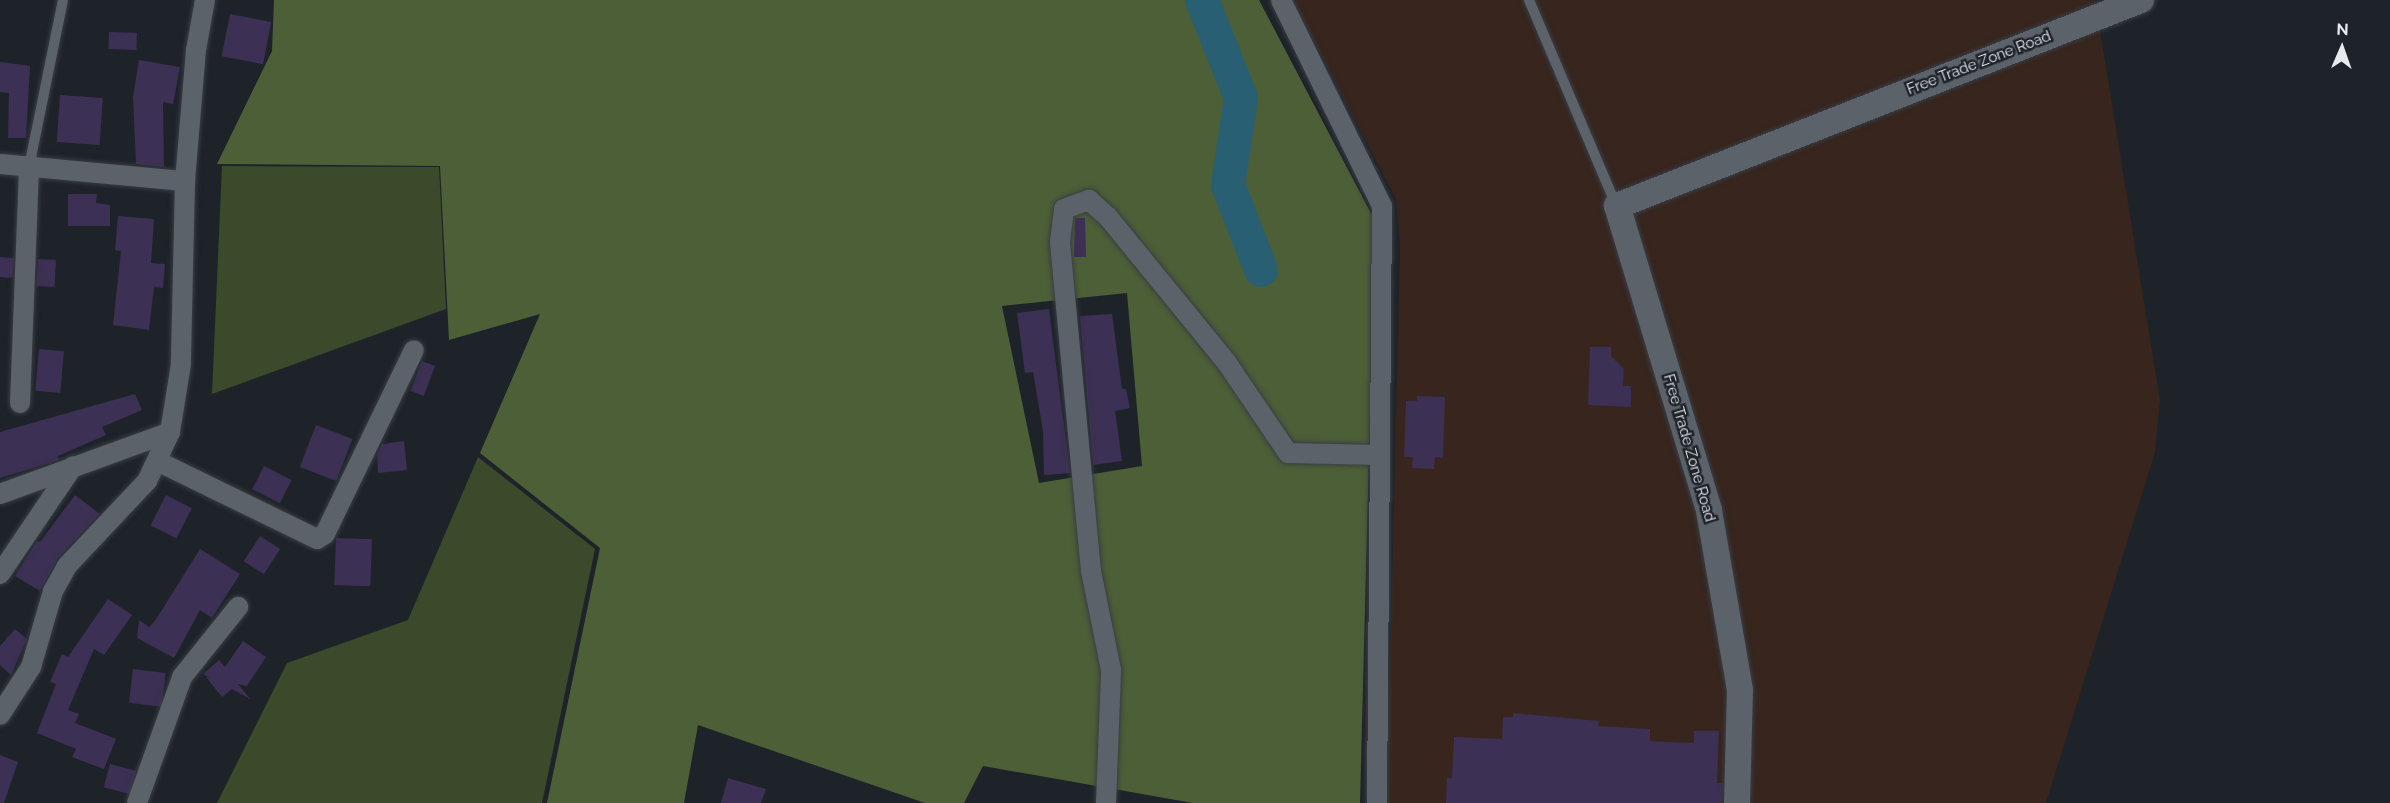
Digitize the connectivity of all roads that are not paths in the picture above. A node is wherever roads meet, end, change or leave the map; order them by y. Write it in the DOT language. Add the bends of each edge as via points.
graph roads {
  1 [pos="63,0"];
  2 [pos="205,0"];
  3 [pos="1281,0"];
  4 [pos="1529,0"];
  5 [pos="2141,0"];
  6 [pos="0,164"];
  7 [pos="29,167"];
  8 [pos="185,181"];
  9 [pos="1617,206"];
  10 [pos="414,350"];
  11 [pos="20,403"];
  12 [pos="170,432"];
  13 [pos="1379,455"];
  14 [pos="157,461"];
  15 [pos="74,466"];
  16 [pos="0,494"];
  17 [pos="0,574"];
  18 [pos="238,607"];
  19 [pos="0,715"];
  20 [pos="136,803"];
  21 [pos="1106,803"];
  22 [pos="1377,803"];
  23 [pos="1737,803"];
  1 -- 7 [label="lane"];
  2 -- 8 [label="street" via="196,50"];
  3 -- 13 [label="street" via="1382,206"];
  4 -- 9 [label="lane, Free Trade Zone Road"];
  5 -- 9 [label="street, Free Trade Zone Road"];
  6 -- 7 [label="street"];
  7 -- 8 [label="street"];
  7 -- 11 [label="street"];
  8 -- 12 [label="street" via="182,364"];
  9 -- 23 [label="street, Free Trade Zone Road" via="1710,510 1740,690"];
  10 -- 14 [label="street" via="325,534 317,539"];
  12 -- 14 [label="street"];
  12 -- 15 [label="street"];
  13 -- 21 [label="street" via="1288,453 1227,363 1108,217 1089,200 1064,209 1060,242 1091,571 1111,670"];
  13 -- 22 [label="street"];
  14 -- 19 [label="street" via="147,481 67,567 53,591 31,667"];
  15 -- 16 [label="street"];
  15 -- 17 [label="street"];
  18 -- 20 [label="street" via="182,677"];
}
